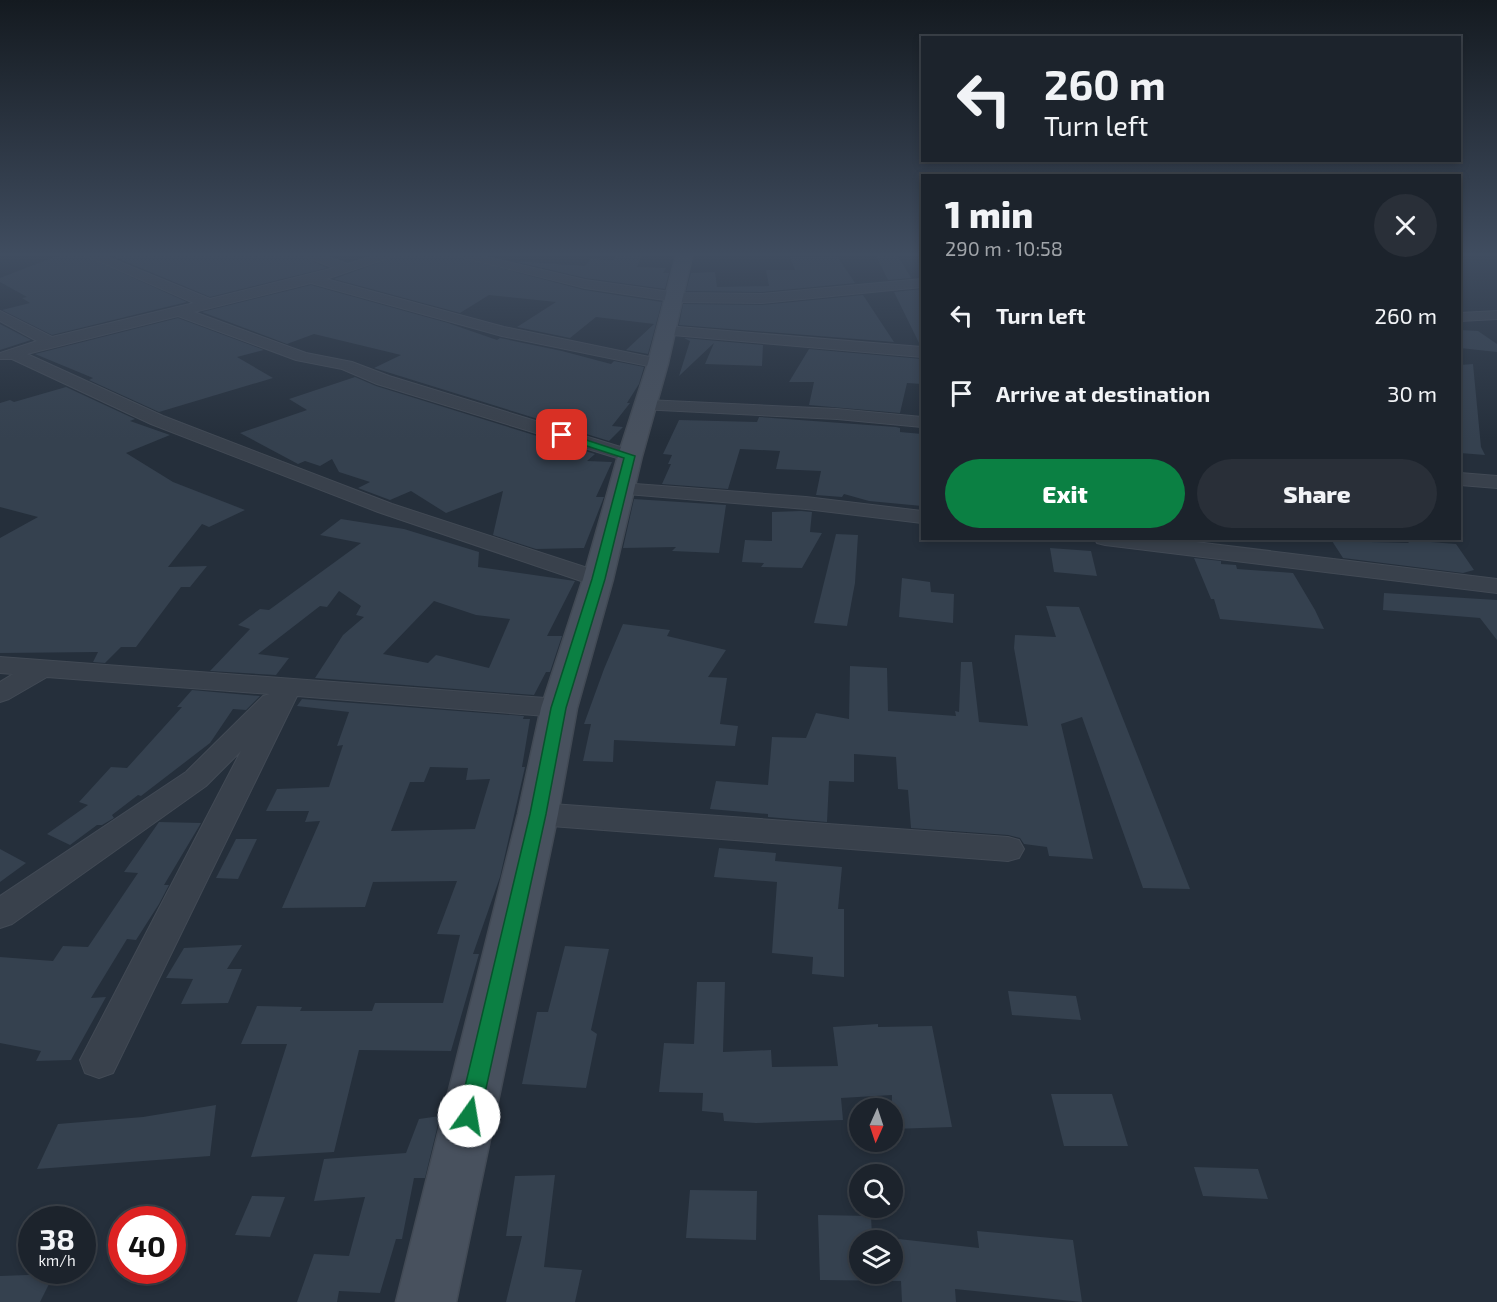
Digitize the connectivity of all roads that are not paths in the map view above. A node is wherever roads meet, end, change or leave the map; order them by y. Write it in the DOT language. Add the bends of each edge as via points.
graph roads {
  1 [pos="3,317"];
  2 [pos="155,317"];
  3 [pos="194,317"];
  4 [pos="450,317"];
  5 [pos="647,317"];
  6 [pos="669,317"];
  7 [pos="701,317"];
  8 [pos="666,330"];
  9 [pos="50,342"];
  10 [pos="921,352"];
  11 [pos="6,356"];
  12 [pos="646,405"];
  13 [pos="921,422"];
  14 [pos="626,473"];
  15 [pos="1461,479"];
  16 [pos="1497,482"];
  17 [pos="921,517"];
  18 [pos="1121,540"];
  19 [pos="598,579"];
  20 [pos="1497,586"];
  21 [pos="0,665"];
  22 [pos="45,667"];
  23 [pos="288,687"];
  24 [pos="0,693"];
  25 [pos="559,708"];
  26 [pos="538,814"];
  27 [pos="1008,849"];
  28 [pos="0,914"];
  29 [pos="99,1060"];
  30 [pos="426,1302"];
  1 -- 9 [label="street"];
  2 -- 9 [label="street"];
  3 -- 14 [label="street" via="302,357 346,365"];
  4 -- 8 [label="street" via="502,331"];
  5 -- 8 [label="street"];
  6 -- 8 [label="street"];
  7 -- 8 [label="street"];
  8 -- 10 [label="street"];
  8 -- 12 [label="street"];
  9 -- 11 [label="street"];
  11 -- 19 [label="street" via="157,420 385,508"];
  12 -- 13 [label="street"];
  12 -- 14 [label="street"];
  14 -- 17 [label="street"];
  14 -- 19 [label="street"];
  15 -- 16 [label="street"];
  18 -- 20 [label="street"];
  19 -- 25 [label="street"];
  21 -- 22 [label="street"];
  22 -- 23 [label="street"];
  22 -- 24 [label="street"];
  23 -- 25 [label="street"];
  23 -- 28 [label="street" via="196,778"];
  23 -- 29 [label="street"];
  25 -- 26 [label="street"];
  26 -- 27 [label="street"];
  26 -- 30 [label="street"];
}
